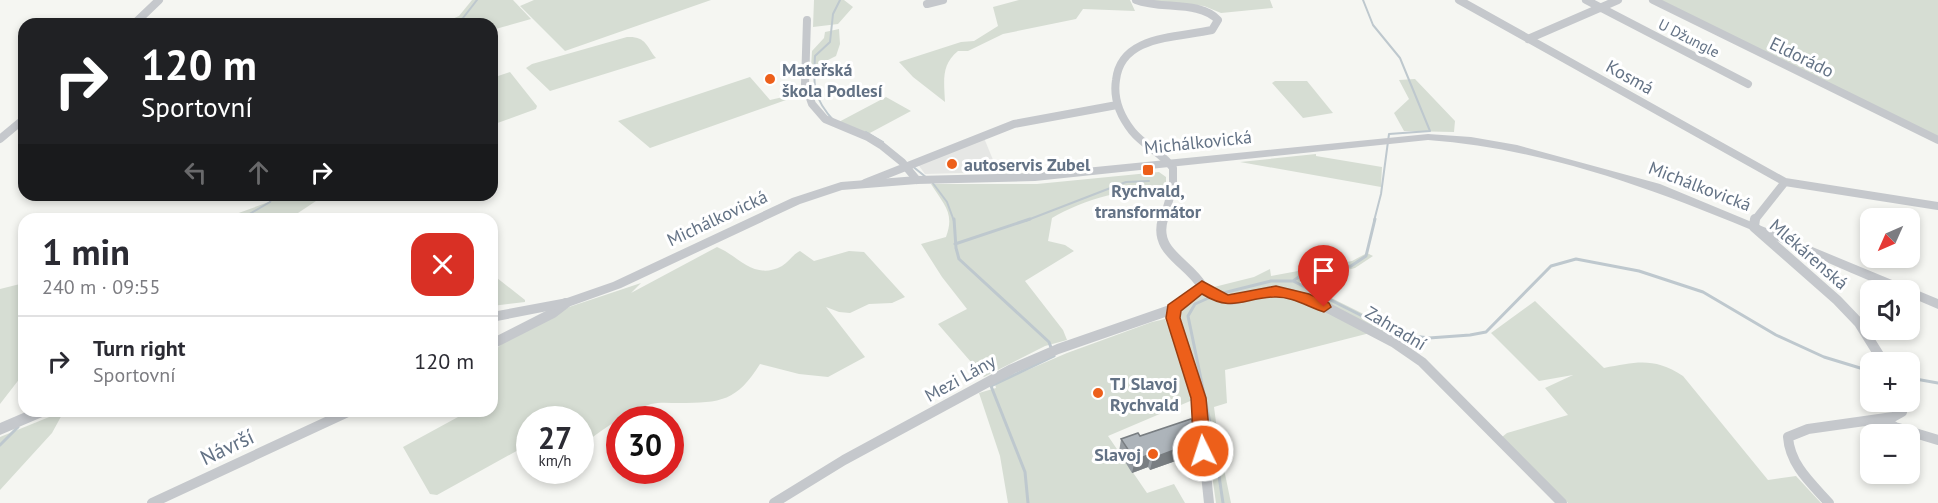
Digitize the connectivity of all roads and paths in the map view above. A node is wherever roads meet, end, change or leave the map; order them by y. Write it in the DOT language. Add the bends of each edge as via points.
graph roads {
  1 [pos="159,0"];
  2 [pos="943,0"];
  3 [pos="1136,0"];
  4 [pos="1459,0"];
  5 [pos="1586,0"];
  6 [pos="1618,0"];
  7 [pos="1653,0"];
  8 [pos="927,4"];
  9 [pos="1601,8"];
  10 [pos="140,18"];
  11 [pos="807,20"];
  12 [pos="1528,39"];
  13 [pos="1748,84"];
  14 [pos="1117,105"];
  15 [pos="18,124"];
  16 [pos="0,139"];
  17 [pos="1938,140"];
  18 [pos="1170,164"];
  19 [pos="904,166"];
  20 [pos="917,180"];
  21 [pos="1785,182"];
  22 [pos="865,183"];
  23 [pos="1938,206"];
  24 [pos="1754,227"];
  25 [pos="1880,280"];
  26 [pos="1205,288"];
  27 [pos="1920,297"];
  28 [pos="568,302"];
  29 [pos="1938,304"];
  30 [pos="1173,309"];
  31 [pos="498,316"];
  32 [pos="498,341"];
  33 [pos="1877,352"];
  34 [pos="1902,412"];
  35 [pos="28,417"];
  36 [pos="337,417"];
  37 [pos="1882,420"];
  38 [pos="0,429"];
  39 [pos="1938,440"];
  40 [pos="152,503"];
  41 [pos="774,503"];
  42 [pos="1209,503"];
  43 [pos="1562,503"];
  44 [pos="1829,503"];
  1 -- 10 [label="street"];
  2 -- 8 [label="street"];
  3 -- 14 [label="street" via="1155,6 1207,10 1216,14 1218,20 1212,30 1146,43 1124,54 1115,78"];
  4 -- 12 [label="street, Kosmá"];
  5 -- 9 [label="street, U Džungle"];
  6 -- 9 [label="street"];
  7 -- 17 [label="street, Eldorádo"];
  9 -- 12 [label="street"];
  9 -- 13 [label="street, U Džungle"];
  11 -- 19 [label="street" via="810,27 805,42 806,91 813,105 834,126 867,136"];
  12 -- 21 [label="street, Kosmá"];
  14 -- 18 [label="street" via="1135,135"];
  14 -- 19 [label="street" via="1014,124"];
  15 -- 16 [label="street"];
  18 -- 20 [label="street, Michálkovická" via="1035,177"];
  18 -- 24 [label="street, Michálkovická" via="1428,137 1471,140 1629,178"];
  18 -- 26 [label="street, Zahradní" via="1173,187 1161,236 1167,251"];
  19 -- 20 [label="street"];
  19 -- 22 [label="street"];
  20 -- 22 [label="street, Michálkovická"];
  21 -- 23 [label="street, Kosmá"];
  21 -- 24 [label="street" via="1756,217"];
  22 -- 28 [label="street, Michálkovická" via="806,197 617,285"];
  24 -- 25 [label="street, Michálkovická"];
  24 -- 33 [label="street, Mlékárenská" via="1837,300"];
  26 -- 30 [label="street, Mezi Lány"];
  26 -- 43 [label="street, Zahradní" via="1218,297 1234,300 1264,292 1304,297 1409,351"];
  27 -- 29 [label="street, Michálkovická"];
  28 -- 31 [label="street, Michálkovická"];
  28 -- 32 [label="street"];
  30 -- 41 [label="street, Mezi Lány" via="1012,369 844,460"];
  30 -- 42 [label="street" via="1198,398"];
  34 -- 37 [label="street"];
  35 -- 38 [label="street"];
  36 -- 40 [label="street, Návrší"];
  37 -- 39 [label="street"];
  37 -- 44 [label="street" via="1812,429 1788,438 1799,469"];
}
